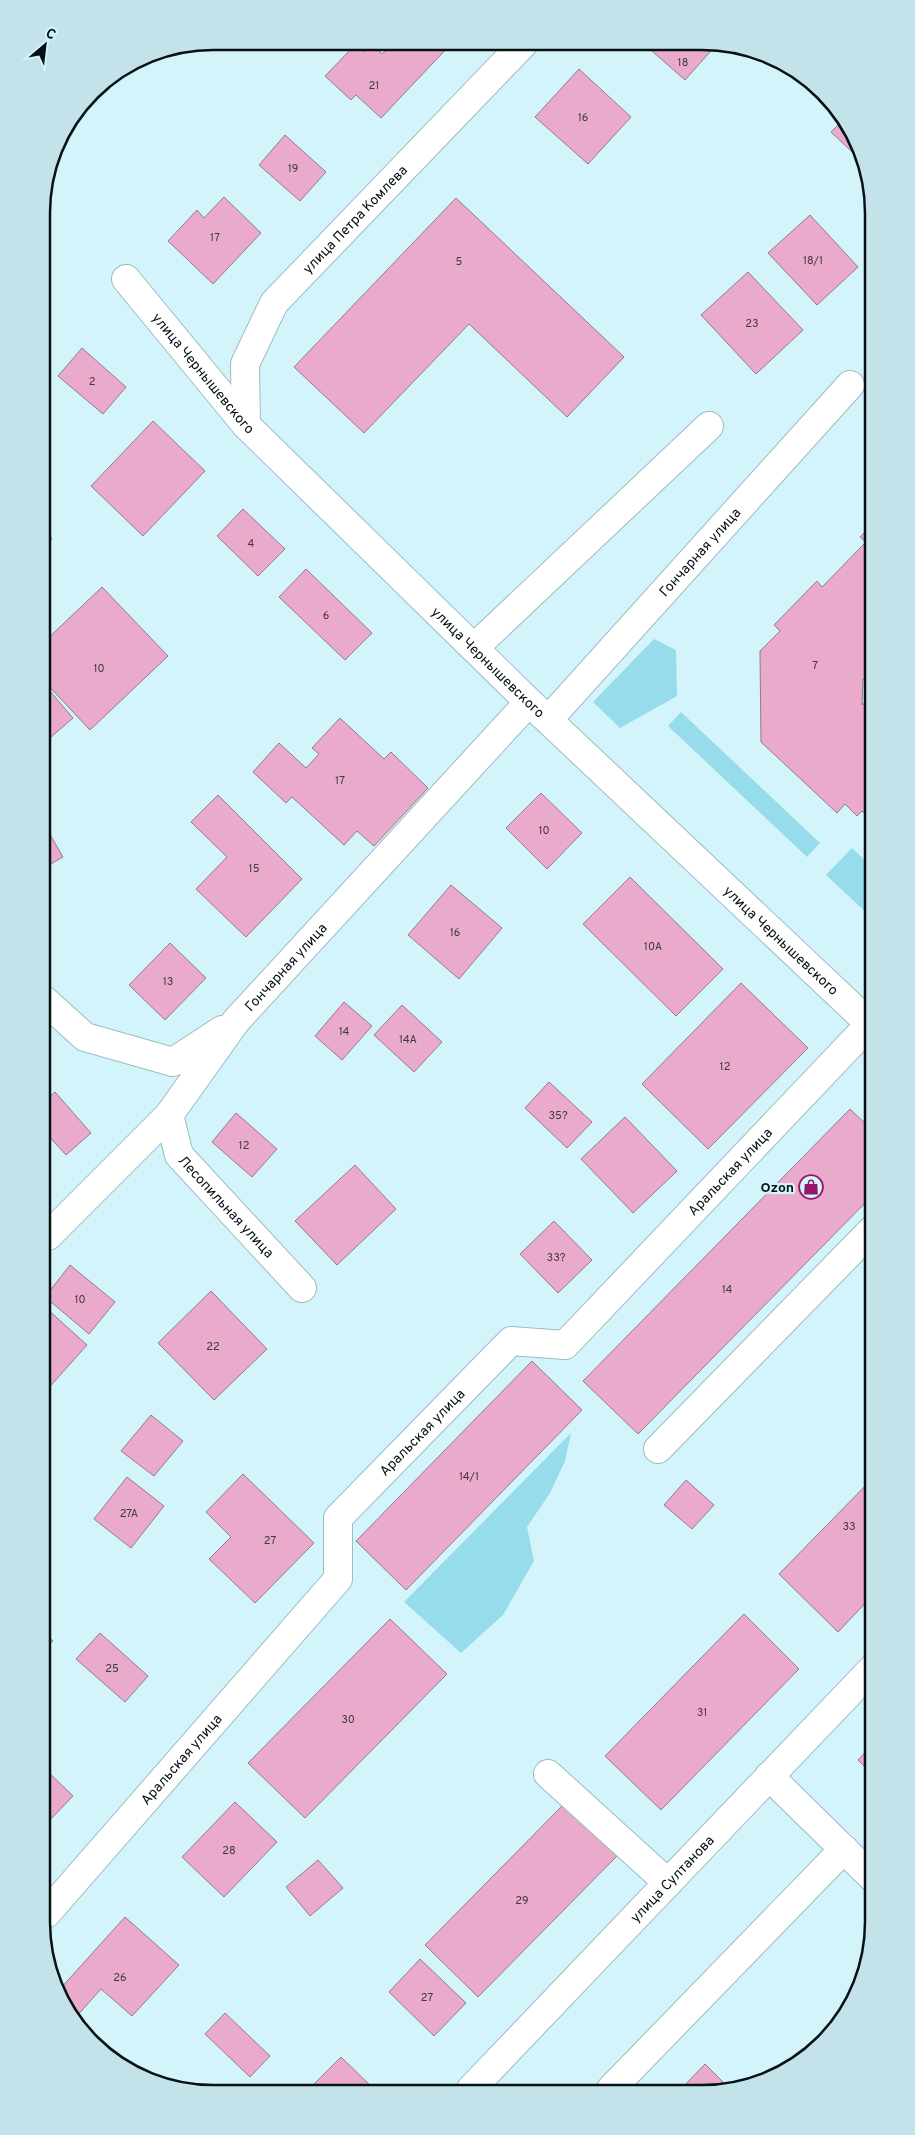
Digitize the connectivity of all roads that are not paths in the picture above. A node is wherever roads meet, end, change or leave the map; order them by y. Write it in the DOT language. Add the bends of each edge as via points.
graph roads {
  1 [pos="517,50"];
  2 [pos="126,279"];
  3 [pos="850,386"];
  4 [pos="246,424"];
  5 [pos="708,426"];
  6 [pos="475,647"];
  7 [pos="529,702"];
  8 [pos="549,719"];
  9 [pos="50,1006"];
  10 [pos="865,1019"];
  11 [pos="236,1021"];
  12 [pos="865,1029"];
  13 [pos="169,1115"];
  14 [pos="50,1234"];
  15 [pos="865,1237"];
  16 [pos="302,1288"];
  17 [pos="658,1449"];
  18 [pos="865,1676"];
  19 [pos="548,1774"];
  20 [pos="769,1776"];
  21 [pos="844,1849"];
  22 [pos="865,1870"];
  23 [pos="668,1883"];
  24 [pos="50,1910"];
  25 [pos="475,2085"];
  26 [pos="614,2085"];
  1 -- 4 [label="street, улица Петра Комлева" via="274,303 245,364"];
  2 -- 4 [label="street, улица Чернышевского"];
  3 -- 8 [label="street, Гончарная улица"];
  4 -- 6 [label="street, улица Чернышевского"];
  5 -- 6 [label="street"];
  6 -- 7 [label="street, улица Чернышевского"];
  7 -- 8 [label="street, улица Чернышевского"];
  7 -- 11 [label="street, Гончарная улица"];
  8 -- 10 [label="street, улица Чернышевского"];
  9 -- 11 [label="street" via="85,1038 173,1062"];
  11 -- 13 [label="street, Гончарная улица"];
  12 -- 24 [label="street, Аральская улица" via="565,1345 511,1341 338,1518 338,1579"];
  13 -- 14 [label="street, Гончарная улица"];
  13 -- 16 [label="street, Лесопильная улица" via="179,1156"];
  15 -- 17 [label="street"];
  18 -- 20 [label="street, улица Султанова"];
  19 -- 23 [label="street"];
  20 -- 21 [label="street"];
  20 -- 23 [label="street, улица Султанова"];
  21 -- 22 [label="street"];
  21 -- 26 [label="street"];
  23 -- 25 [label="street, улица Султанова"];
}
